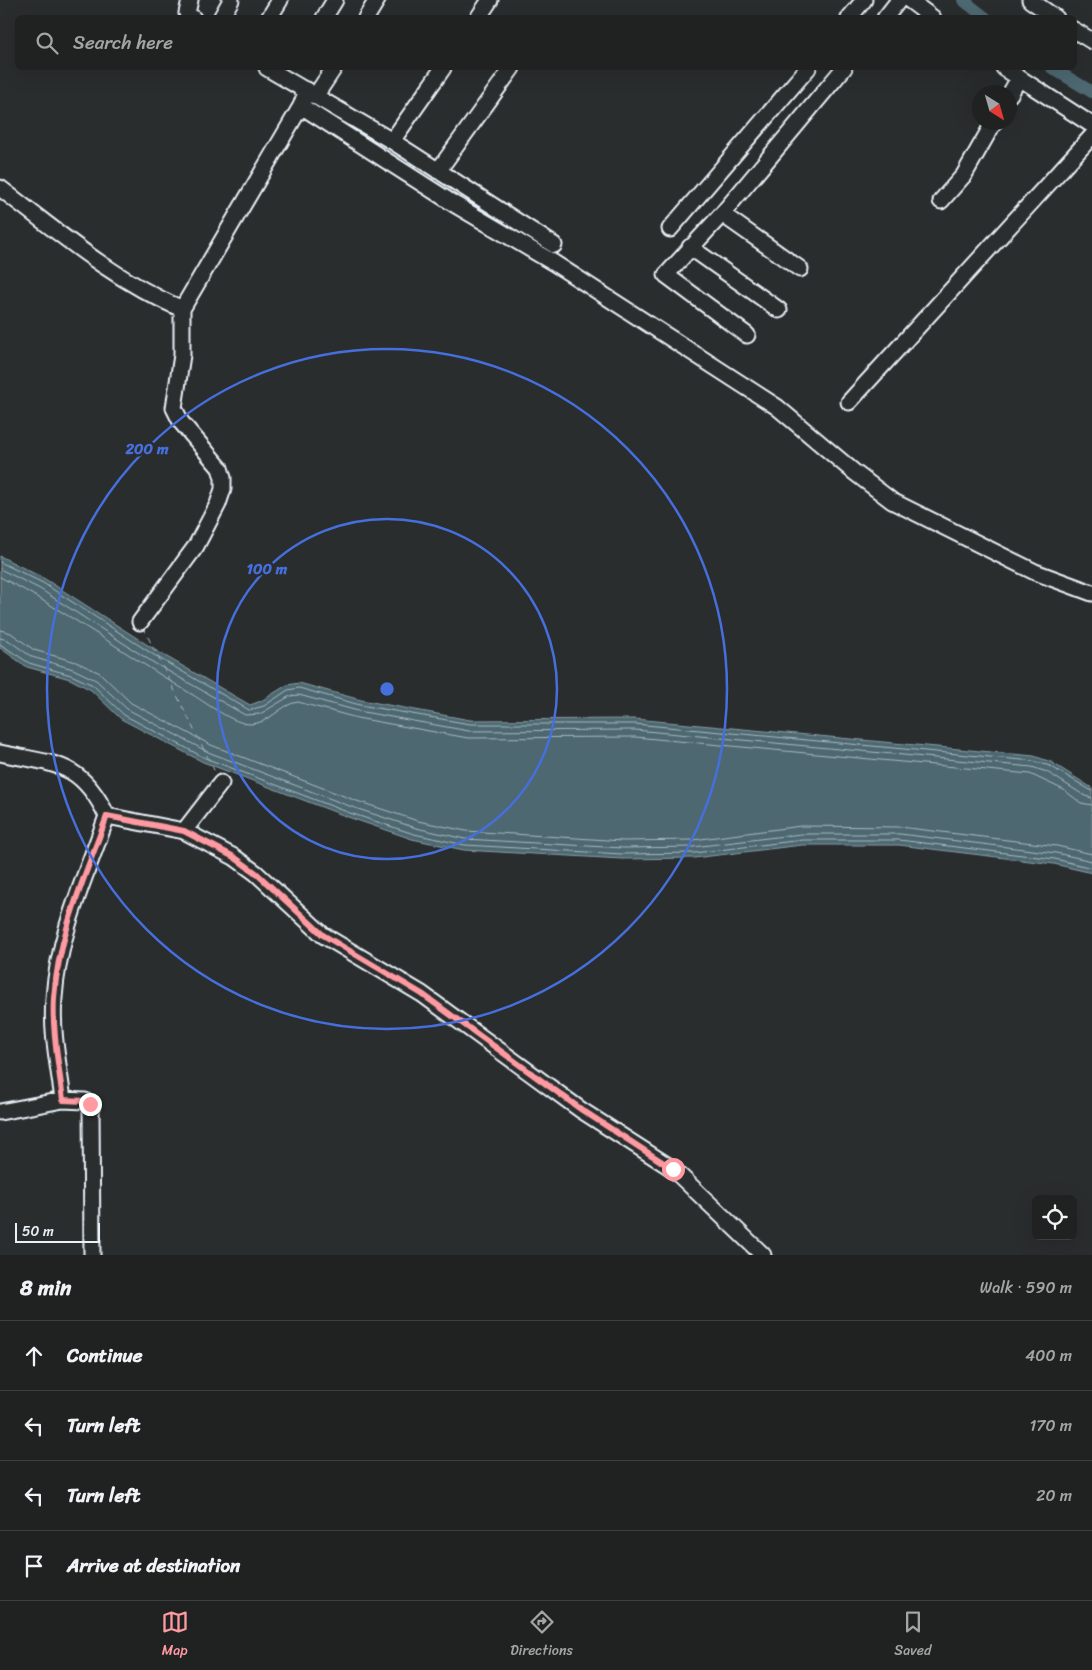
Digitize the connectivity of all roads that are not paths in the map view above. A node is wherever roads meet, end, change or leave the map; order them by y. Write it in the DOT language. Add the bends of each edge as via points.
graph roads {
  1 [pos="190,0"];
  2 [pos="231,0"];
  3 [pos="280,0"];
  4 [pos="335,0"];
  5 [pos="377,0"];
  6 [pos="490,0"];
  7 [pos="864,0"];
  8 [pos="899,0"];
  9 [pos="909,0"];
  10 [pos="1036,2"];
  11 [pos="189,15"];
  12 [pos="223,15"];
  13 [pos="271,15"];
  14 [pos="326,15"];
  15 [pos="368,15"];
  16 [pos="480,15"];
  17 [pos="852,15"];
  18 [pos="887,15"];
  19 [pos="929,15"];
  20 [pos="1052,15"];
  21 [pos="1077,32"];
  22 [pos="1092,41"];
  23 [pos="276,70"];
  24 [pos="332,70"];
  25 [pos="442,70"];
  26 [pos="511,70"];
  27 [pos="806,70"];
  28 [pos="842,70"];
  29 [pos="1007,70"];
  30 [pos="289,73"];
  31 [pos="1018,78"];
  32 [pos="1014,85"];
  33 [pos="312,93"];
  34 [pos="301,106"];
  35 [pos="1092,124"];
  36 [pos="989,130"];
  37 [pos="1092,136"];
  38 [pos="392,141"];
  39 [pos="438,171"];
  40 [pos="0,188"];
  41 [pos="941,202"];
  42 [pos="722,214"];
  43 [pos="670,229"];
  44 [pos="554,245"];
  45 [pos="690,247"];
  46 [pos="800,268"];
  47 [pos="182,309"];
  48 [pos="780,310"];
  49 [pos="747,335"];
  50 [pos="849,402"];
  51 [pos="1092,593"];
  52 [pos="140,622"];
  53 [pos="0,753"];
  54 [pos="221,783"];
  55 [pos="107,816"];
  56 [pos="184,831"];
  57 [pos="63,1100"];
  58 [pos="0,1112"];
  59 [pos="92,1255"];
  60 [pos="763,1255"];
  1 -- 11 [label="street"];
  2 -- 12 [label="street"];
  3 -- 13 [label="street"];
  4 -- 14 [label="street"];
  5 -- 15 [label="street"];
  6 -- 16 [label="street"];
  7 -- 17 [label="street"];
  8 -- 18 [label="street"];
  9 -- 19 [label="street"];
  10 -- 20 [label="street"];
  21 -- 22 [label="street"];
  23 -- 30 [label="street"];
  24 -- 33 [label="street"];
  25 -- 38 [label="street"];
  26 -- 39 [label="street"];
  27 -- 43 [label="street"];
  28 -- 42 [label="street"];
  29 -- 31 [label="street"];
  30 -- 33 [label="street"];
  31 -- 32 [label="street"];
  31 -- 35 [label="street"];
  33 -- 34 [label="street"];
  33 -- 38 [label="street"];
  34 -- 47 [label="street"];
  34 -- 51 [label="street" via="454,204 554,263 777,407 892,500 1035,572"];
  36 -- 41 [label="street" via="964,175"];
  37 -- 50 [label="street"];
  38 -- 39 [label="street"];
  39 -- 44 [label="street"];
  40 -- 47 [label="street" via="84,254 157,298"];
  42 -- 45 [label="street"];
  42 -- 46 [label="street"];
  45 -- 48 [label="street"];
  45 -- 49 [label="street" via="666,277"];
  47 -- 52 [label="street" via="182,355 174,408 181,422 220,468 223,489 196,546"];
  53 -- 55 [label="street" via="72,771 92,788"];
  54 -- 56 [label="street"];
  55 -- 56 [label="street"];
  55 -- 57 [label="street" via="60,954 54,1018"];
  56 -- 60 [label="street" via="234,857 323,935 422,994 582,1110 673,1169"];
  57 -- 58 [label="street"];
  57 -- 59 [label="street" via="85,1101 91,1106"];
}
